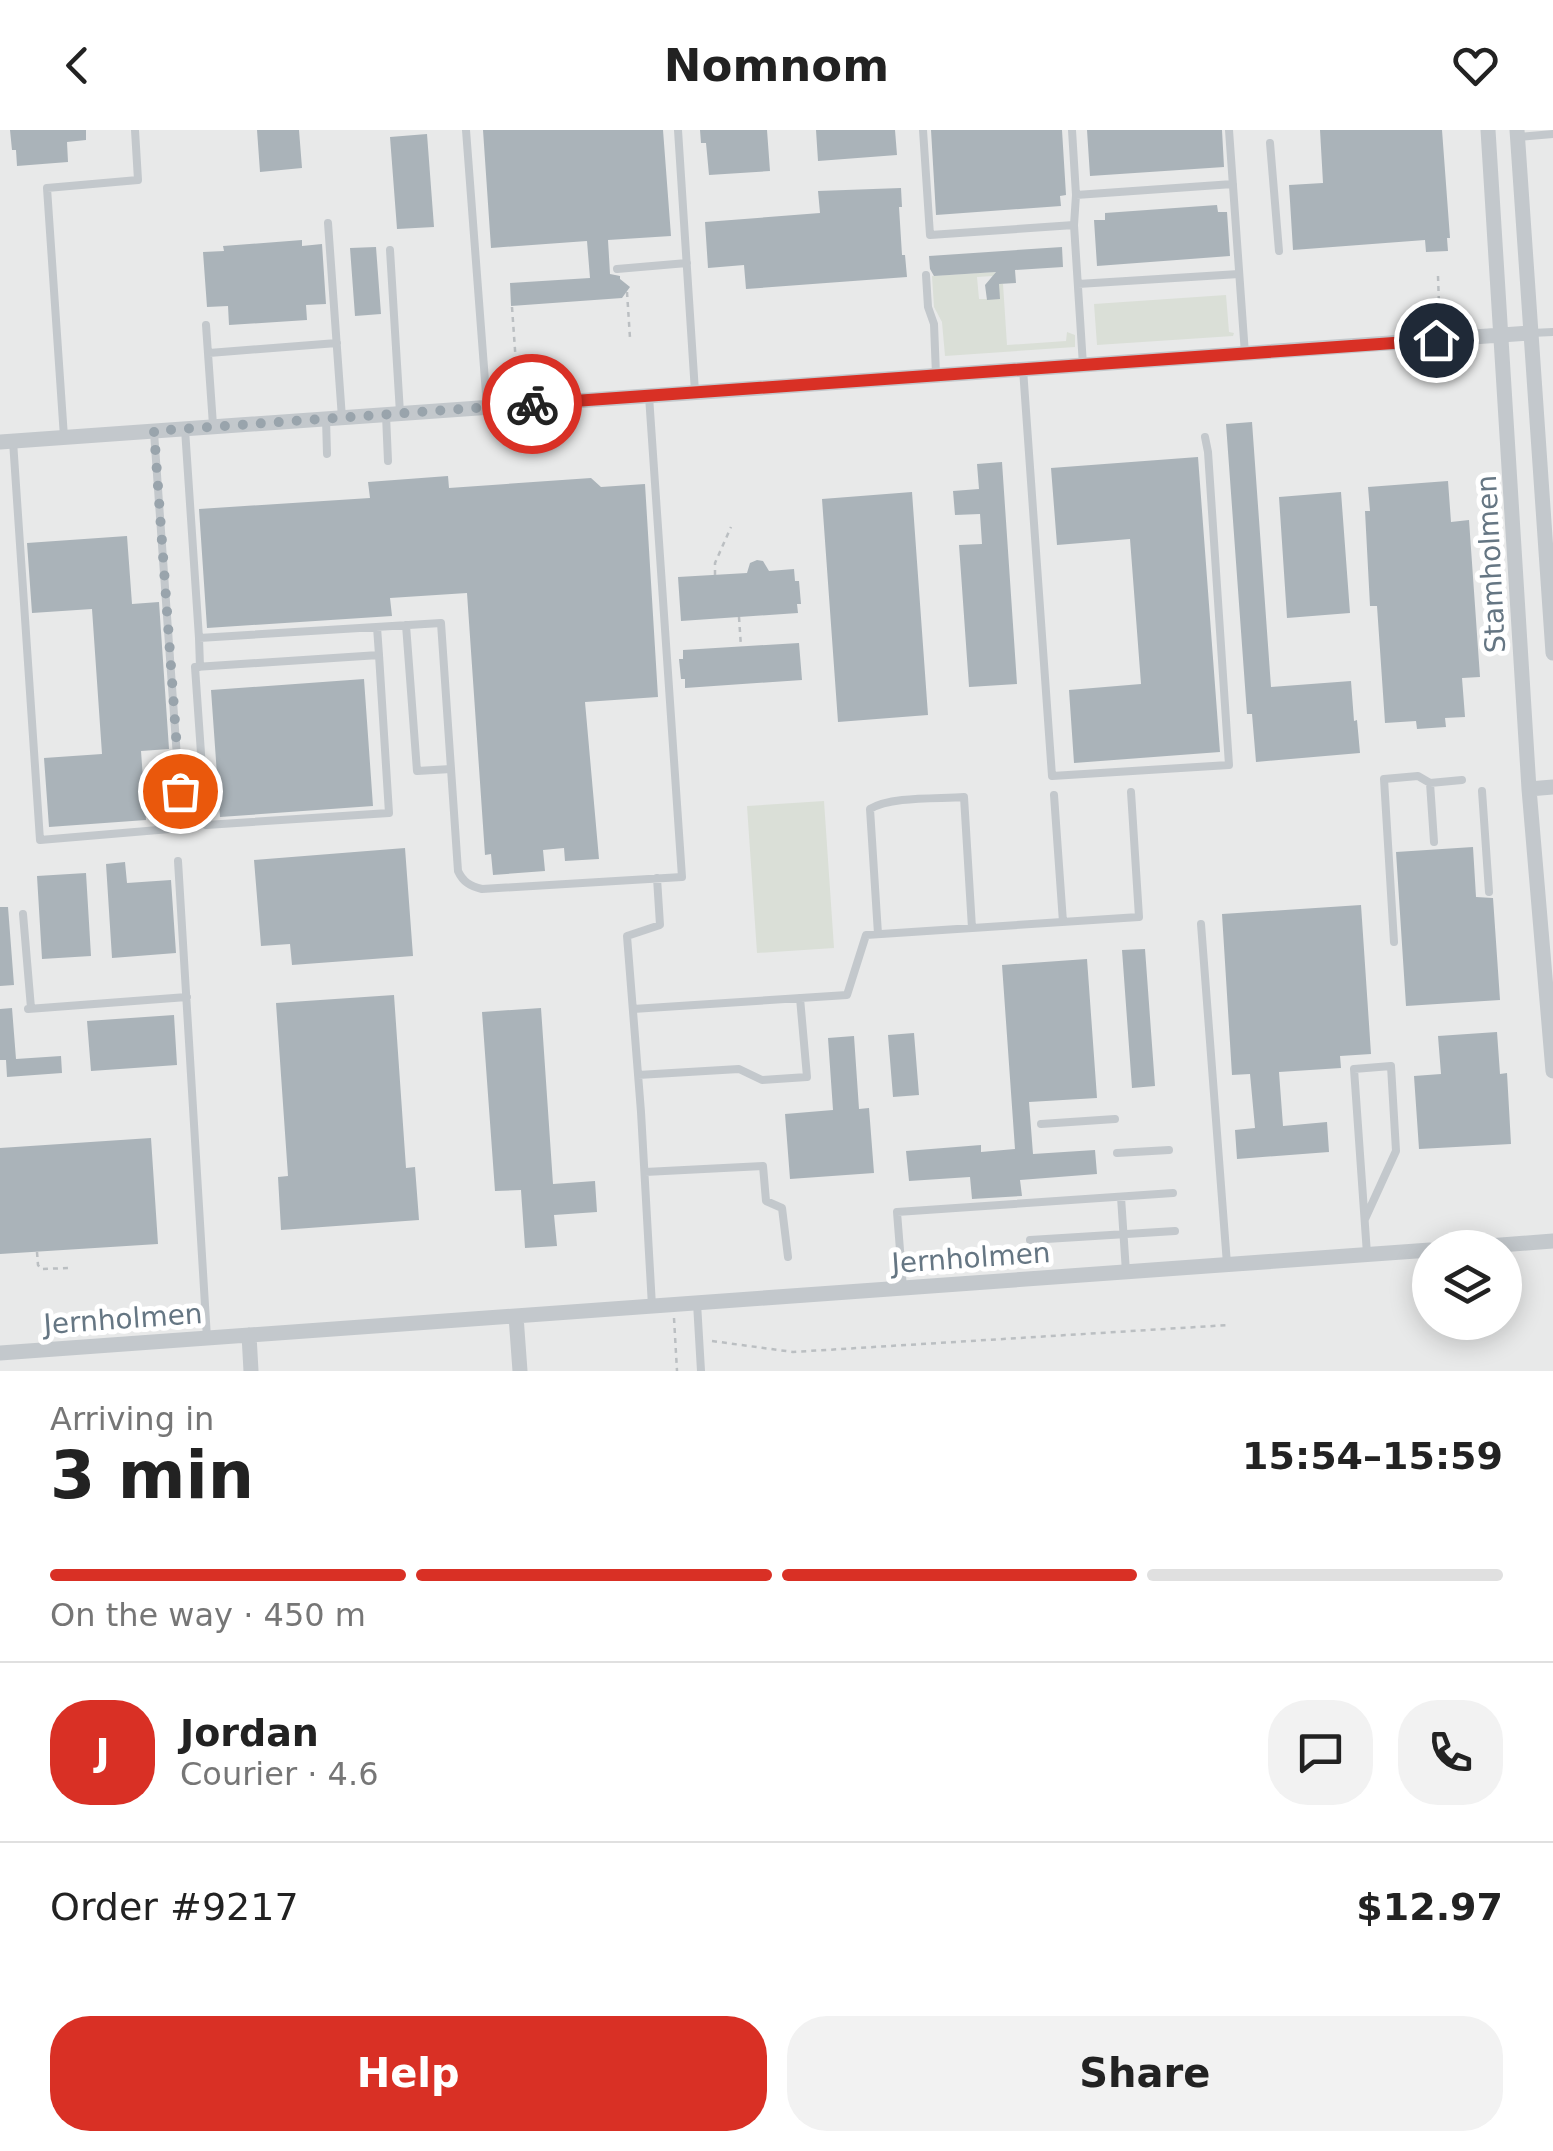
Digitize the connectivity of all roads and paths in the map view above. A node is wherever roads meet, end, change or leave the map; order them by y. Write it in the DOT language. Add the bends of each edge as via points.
graph roads {
  1 [pos="135,130"];
  2 [pos="466,130"];
  3 [pos="678,130"];
  4 [pos="923,130"];
  5 [pos="1072,130"];
  6 [pos="1230,130"];
  7 [pos="1488,130"];
  8 [pos="1517,133"];
  9 [pos="1553,134"];
  10 [pos="1270,142"];
  11 [pos="1233,184"];
  12 [pos="1076,196"];
  13 [pos="328,223"];
  14 [pos="1074,225"];
  15 [pos="390,250"];
  16 [pos="1279,251"];
  17 [pos="686,264"];
  18 [pos="616,269"];
  19 [pos="1240,274"];
  20 [pos="926,275"];
  21 [pos="1438,276"];
  22 [pos="1078,284"];
  23 [pos="626,292"];
  24 [pos="1440,304"];
  25 [pos="512,307"];
  26 [pos="206,325"];
  27 [pos="1553,332"];
  28 [pos="1532,333"];
  29 [pos="1502,335"];
  30 [pos="630,338"];
  31 [pos="337,342"];
  32 [pos="208,353"];
  33 [pos="1245,354"];
  34 [pos="516,364"];
  35 [pos="1083,365"];
  36 [pos="1024,369"];
  37 [pos="936,375"];
  38 [pos="695,392"];
  39 [pos="649,396"];
  40 [pos="487,407"];
  41 [pos="393,414"];
  42 [pos="334,418"];
  43 [pos="214,427"];
  44 [pos="184,429"];
  45 [pos="154,431"];
  46 [pos="64,437"];
  47 [pos="1205,437"];
  48 [pos="6,442"];
  49 [pos="328,454"];
  50 [pos="388,462"];
  51 [pos="731,527"];
  52 [pos="715,575"];
  53 [pos="739,617"];
  54 [pos="406,626"];
  55 [pos="377,627"];
  56 [pos="199,638"];
  57 [pos="741,646"];
  58 [pos="1553,653"];
  59 [pos="379,655"];
  60 [pos="200,667"];
  61 [pos="451,769"];
  62 [pos="1462,780"];
  63 [pos="1430,784"];
  64 [pos="1553,788"];
  65 [pos="1529,789"];
  66 [pos="1482,791"];
  67 [pos="1132,792"];
  68 [pos="1054,795"];
  69 [pos="1434,842"];
  70 [pos="178,860"];
  71 [pos="658,878"];
  72 [pos="1488,892"];
  73 [pos="24,914"];
  74 [pos="1063,922"];
  75 [pos="1201,924"];
  76 [pos="972,928"];
  77 [pos="878,934"];
  78 [pos="1394,942"];
  79 [pos="186,997"];
  80 [pos="800,998"];
  81 [pos="633,1009"];
  82 [pos="1553,1071"];
  83 [pos="638,1076"];
  84 [pos="1115,1119"];
  85 [pos="1041,1124"];
  86 [pos="1168,1150"];
  87 [pos="1117,1153"];
  88 [pos="645,1172"];
  89 [pos="1173,1193"];
  90 [pos="1120,1197"];
  91 [pos="1365,1219"];
  92 [pos="1176,1232"];
  93 [pos="1123,1234"];
  94 [pos="1030,1240"];
  95 [pos="1553,1241"];
  96 [pos="1522,1243"];
  97 [pos="1412,1251"];
  98 [pos="37,1252"];
  99 [pos="1367,1254"];
  100 [pos="788,1256"];
  101 [pos="1227,1264"];
  102 [pos="70,1268"];
  103 [pos="1126,1272"];
  104 [pos="903,1288"];
  105 [pos="696,1303"];
  106 [pos="673,1304"];
  107 [pos="652,1306"];
  108 [pos="516,1316"];
  109 [pos="1229,1325"];
  110 [pos="249,1335"];
  111 [pos="207,1338"];
  112 [pos="699,1340"];
  113 [pos="0,1353"];
  114 [pos="251,1371"];
  115 [pos="520,1371"];
  116 [pos="677,1371"];
  117 [pos="701,1371"];
  1 -- 46 [label="lane" via="138,180 47,188"];
  2 -- 40 [label="lane"];
  3 -- 17 [label="lane"];
  4 -- 14 [label="lane" via="930,235"];
  5 -- 12 [label="lane"];
  6 -- 11 [label="lane"];
  7 -- 29 [label="street, Stamholmen"];
  8 -- 9 [label="lane"];
  8 -- 28 [label="street, Stamholmen"];
  10 -- 16 [label="lane"];
  11 -- 12 [label="lane"];
  11 -- 19 [label="lane"];
  12 -- 14 [label="lane"];
  13 -- 31 [label="lane"];
  14 -- 22 [label="lane"];
  15 -- 41 [label="lane"];
  17 -- 18 [label="lane"];
  17 -- 38 [label="lane"];
  19 -- 22 [label="lane"];
  19 -- 33 [label="lane"];
  20 -- 37 [label="lane"];
  21 -- 24 [label="path"];
  22 -- 35 [label="lane"];
  23 -- 30 [label="path"];
  25 -- 34 [label="path"];
  26 -- 32 [label="lane"];
  27 -- 28 [label="lane"];
  28 -- 29 [label="street"];
  28 -- 58 [label="street, Stamholmen"];
  29 -- 33 [label="street"];
  29 -- 65 [label="street, Stamholmen"];
  31 -- 32 [label="lane"];
  31 -- 42 [label="lane"];
  32 -- 43 [label="lane"];
  33 -- 35 [label="street"];
  35 -- 36 [label="street"];
  36 -- 37 [label="street"];
  36 -- 47 [label="lane" via="1052,776 1228,765"];
  37 -- 38 [label="street"];
  38 -- 39 [label="street"];
  39 -- 40 [label="street"];
  39 -- 71 [label="lane" via="682,876"];
  40 -- 41 [label="street"];
  41 -- 42 [label="street"];
  41 -- 50 [label="lane"];
  42 -- 43 [label="street"];
  42 -- 49 [label="lane"];
  43 -- 44 [label="street"];
  44 -- 45 [label="street"];
  44 -- 56 [label="lane"];
  45 -- 46 [label="street"];
  45 -- 48 [label="lane" via="182,828 40,840"];
  46 -- 48 [label="street"];
  51 -- 52 [label="path" via="714,562"];
  53 -- 57 [label="path"];
  54 -- 55 [label="lane"];
  54 -- 61 [label="lane" via="417,771"];
  54 -- 61 [label="lane" via="441,623"];
  55 -- 56 [label="lane"];
  55 -- 59 [label="lane"];
  56 -- 60 [label="lane"];
  59 -- 60 [label="lane"];
  59 -- 60 [label="lane" via="390,813 206,825 195,668"];
  61 -- 71 [label="lane" via="458,870 472,886"];
  62 -- 63 [label="lane"];
  63 -- 69 [label="lane"];
  63 -- 78 [label="lane" via="1418,776 1384,779"];
  64 -- 65 [label="street"];
  65 -- 82 [label="street, Stamholmen"];
  66 -- 72 [label="lane"];
  67 -- 74 [label="lane" via="1139,917"];
  68 -- 74 [label="lane"];
  70 -- 79 [label="lane"];
  71 -- 81 [label="lane" via="660,925 627,936"];
  73 -- 79 [label="lane" via="30,1008"];
  74 -- 76 [label="lane"];
  75 -- 101 [label="lane"];
  76 -- 77 [label="lane"];
  76 -- 77 [label="lane" via="964,798 880,803 870,810"];
  77 -- 80 [label="lane" via="866,935 847,995"];
  79 -- 111 [label="lane"];
  80 -- 81 [label="lane"];
  80 -- 83 [label="lane" via="806,1077 762,1080 739,1069"];
  81 -- 83 [label="lane"];
  83 -- 88 [label="lane"];
  84 -- 85 [label="lane"];
  86 -- 87 [label="lane"];
  88 -- 100 [label="lane" via="763,1166 766,1201 782,1208"];
  88 -- 107 [label="lane"];
  89 -- 90 [label="lane"];
  90 -- 93 [label="lane"];
  90 -- 104 [label="lane" via="897,1212"];
  91 -- 91 [label="lane" via="1396,1151 1391,1066 1354,1069"];
  91 -- 99 [label="lane"];
  92 -- 93 [label="lane"];
  93 -- 94 [label="lane"];
  93 -- 103 [label="lane"];
  95 -- 96 [label="street"];
  97 -- 99 [label="street, Jernholmen"];
  98 -- 102 [label="path" via="41,1269"];
  99 -- 101 [label="street, Jernholmen"];
  101 -- 103 [label="street, Jernholmen"];
  103 -- 104 [label="street, Jernholmen"];
  104 -- 105 [label="street, Jernholmen"];
  105 -- 106 [label="street, Jernholmen"];
  105 -- 112 [label="lane"];
  106 -- 107 [label="street, Jernholmen"];
  106 -- 116 [label="path"];
  107 -- 108 [label="street, Jernholmen"];
  108 -- 110 [label="street, Jernholmen"];
  108 -- 115 [label="street"];
  109 -- 112 [label="path" via="792,1352"];
  110 -- 111 [label="street, Jernholmen"];
  110 -- 114 [label="street"];
  111 -- 113 [label="street, Jernholmen"];
  112 -- 117 [label="lane"];
}
